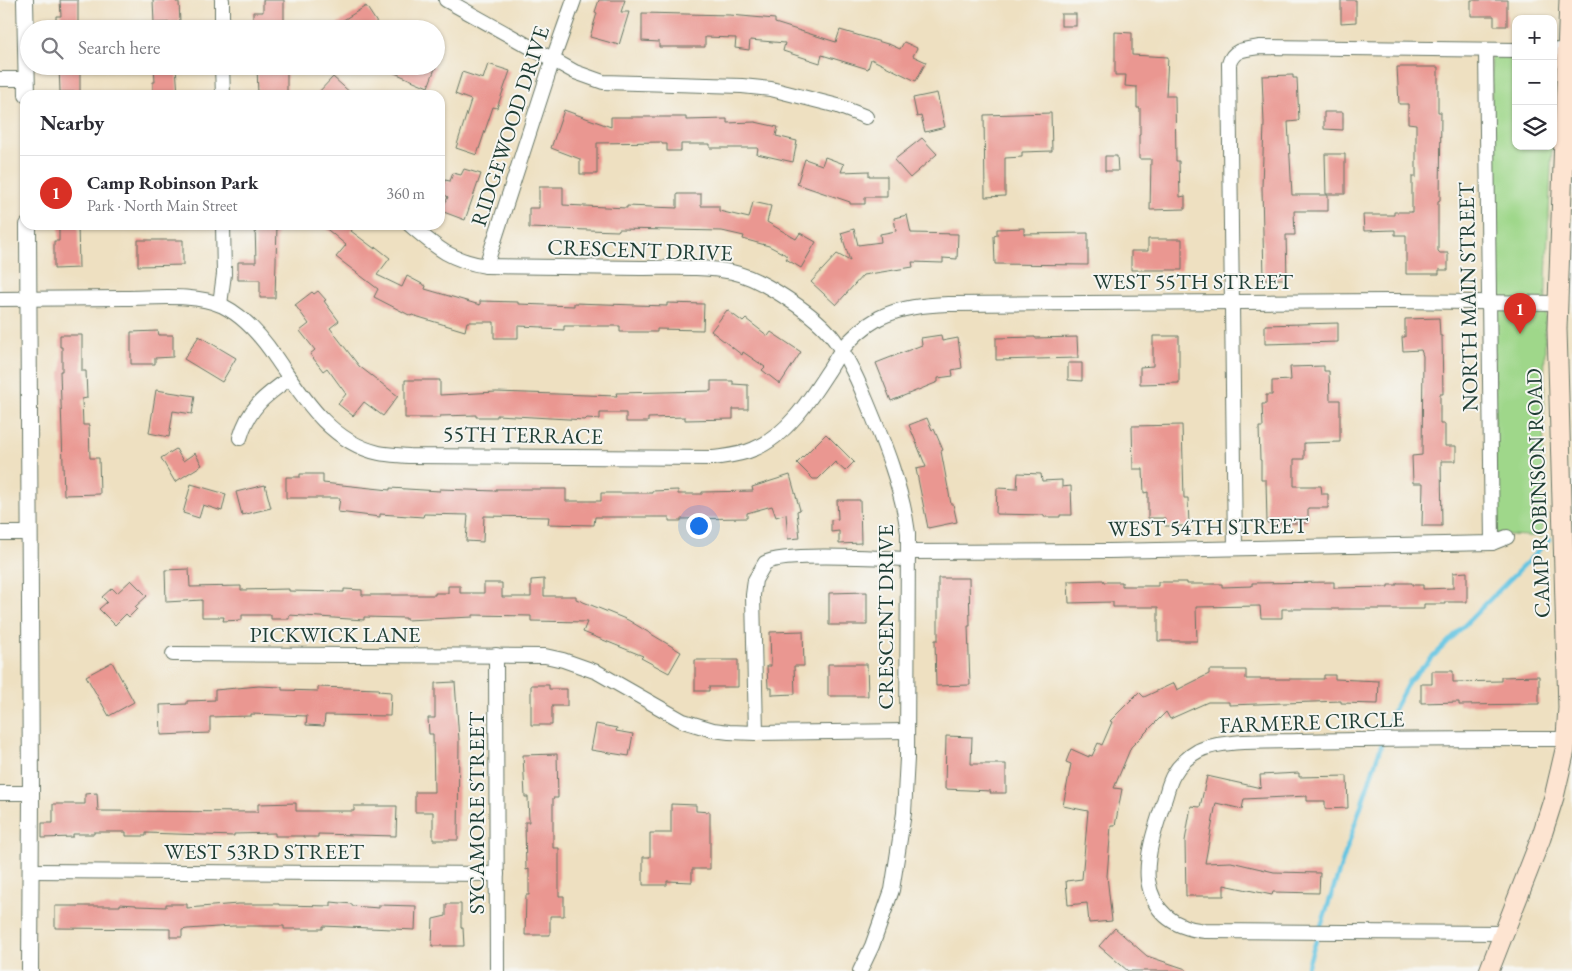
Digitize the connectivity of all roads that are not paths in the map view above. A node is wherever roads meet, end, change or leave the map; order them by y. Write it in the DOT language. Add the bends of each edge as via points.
graph roads {
  1 [pos="25,0"];
  2 [pos="222,0"];
  3 [pos="446,0"];
  4 [pos="574,0"];
  5 [pos="1569,0"];
  6 [pos="25,20"];
  7 [pos="222,20"];
  8 [pos="1486,50"];
  9 [pos="1512,50"];
  10 [pos="1560,50"];
  11 [pos="553,60"];
  12 [pos="222,75"];
  13 [pos="0,79"];
  14 [pos="27,87"];
  15 [pos="223,90"];
  16 [pos="866,117"];
  17 [pos="28,230"];
  18 [pos="224,230"];
  19 [pos="416,230"];
  20 [pos="486,266"];
  21 [pos="0,299"];
  22 [pos="29,299"];
  23 [pos="1489,301"];
  24 [pos="1233,302"];
  25 [pos="1558,302"];
  26 [pos="220,304"];
  27 [pos="842,350"];
  28 [pos="290,378"];
  29 [pos="240,438"];
  30 [pos="0,533"];
  31 [pos="30,533"];
  32 [pos="1507,537"];
  33 [pos="1492,543"];
  34 [pos="1235,548"];
  35 [pos="908,555"];
  36 [pos="1567,561"];
  37 [pos="173,654"];
  38 [pos="496,655"];
  39 [pos="907,731"];
  40 [pos="756,732"];
  41 [pos="1566,739"];
  42 [pos="0,793"];
  43 [pos="31,793"];
  44 [pos="31,871"];
  45 [pos="497,874"];
  46 [pos="1505,933"];
  47 [pos="30,971"];
  48 [pos="497,971"];
  49 [pos="860,971"];
  50 [pos="1489,971"];
  1 -- 6 [label="street"];
  2 -- 7 [label="street"];
  3 -- 11 [label="street"];
  4 -- 11 [label="street, RIDGEWOOD DRIVE"];
  5 -- 10 [label="main road, CAMP ROBINSON ROAD"];
  8 -- 9 [label="street"];
  8 -- 23 [label="street, NORTH MAIN STREET"];
  8 -- 24 [label="street" via="1260,47 1235,52 1229,64"];
  10 -- 25 [label="main road, CAMP ROBINSON ROAD"];
  11 -- 16 [label="street" via="604,82 771,89 838,106"];
  11 -- 20 [label="street, RIDGEWOOD DRIVE"];
  12 -- 15 [label="street"];
  13 -- 14 [label="street"];
  17 -- 22 [label="street"];
  18 -- 26 [label="street"];
  19 -- 20 [label="street, CRESCENT DRIVE" via="450,256"];
  20 -- 27 [label="street, CRESCENT DRIVE" via="695,268 732,272 764,284 818,321"];
  21 -- 22 [label="street"];
  22 -- 26 [label="street" via="177,298"];
  22 -- 31 [label="street"];
  23 -- 24 [label="street, WEST 55TH STREET"];
  23 -- 25 [label="street, WEST 55TH STREET"];
  23 -- 33 [label="street, NORTH MAIN STREET"];
  24 -- 27 [label="street, WEST 55TH STREET" via="919,306 878,319"];
  24 -- 34 [label="street"];
  25 -- 36 [label="main road, CAMP ROBINSON ROAD" via="1561,519"];
  26 -- 28 [label="street, 55TH TERRACE" via="256,331"];
  27 -- 28 [label="street, 55TH TERRACE" via="795,417 767,443 754,450 713,458 380,454 347,441 333,430"];
  27 -- 35 [label="street, CRESCENT DRIVE" via="876,423 900,491 906,516"];
  28 -- 29 [label="street" via="255,407"];
  30 -- 31 [label="street"];
  31 -- 43 [label="street"];
  32 -- 33 [label="street, WEST 54TH STREET"];
  33 -- 34 [label="street, WEST 54TH STREET"];
  34 -- 35 [label="street, WEST 54TH STREET"];
  35 -- 39 [label="street, CRESCENT DRIVE"];
  35 -- 40 [label="street, WEST 54TH STREET" via="780,558 765,563 755,580 753,595"];
  36 -- 41 [label="main road, CAMP ROBINSON ROAD"];
  37 -- 38 [label="street, PICKWICK LANE"];
  38 -- 40 [label="street, PICKWICK LANE" via="545,656 563,660 597,672 683,721 713,730"];
  38 -- 45 [label="street, SYCAMORE STREET"];
  39 -- 40 [label="street, PICKWICK LANE"];
  39 -- 49 [label="street, CRESCENT DRIVE" via="904,812 892,890"];
  41 -- 46 [label="main road, CAMP ROBINSON ROAD" via="1554,797"];
  41 -- 46 [label="street, FARMERE CIRCLE" via="1214,745 1184,761 1173,775 1157,823 1147,872 1150,889 1154,902 1164,915 1180,926 1196,930"];
  42 -- 43 [label="street"];
  43 -- 44 [label="street"];
  44 -- 45 [label="street, WEST 53RD STREET"];
  44 -- 47 [label="street"];
  45 -- 48 [label="street, SYCAMORE STREET"];
  46 -- 50 [label="main road, CAMP ROBINSON ROAD"];
}
